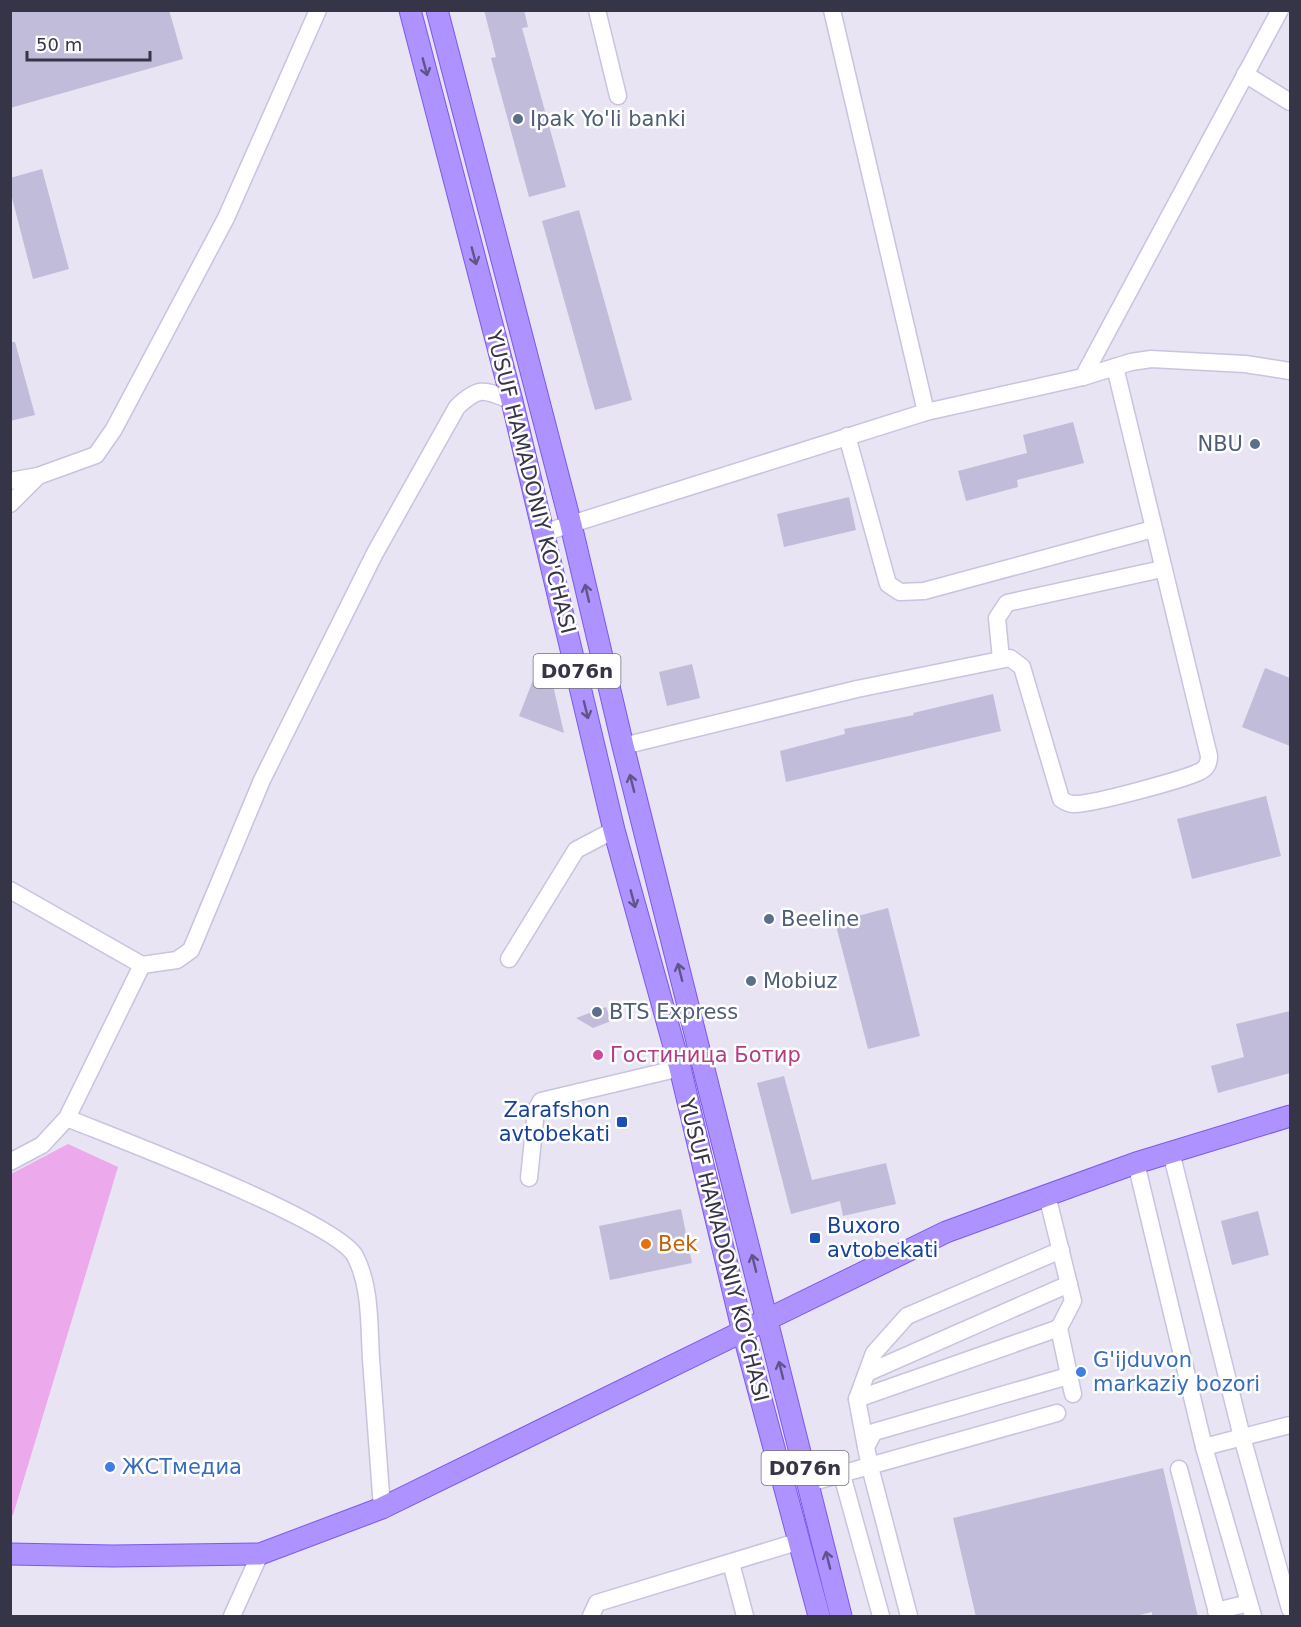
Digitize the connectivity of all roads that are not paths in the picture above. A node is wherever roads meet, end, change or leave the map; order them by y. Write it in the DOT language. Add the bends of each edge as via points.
graph roads {
  1 [pos="318,10"];
  2 [pos="410,10"];
  3 [pos="437,10"];
  4 [pos="597,10"];
  5 [pos="832,10"];
  6 [pos="1280,10"];
  7 [pos="1245,74"];
  8 [pos="618,96"];
  9 [pos="1290,102"];
  10 [pos="1115,367"];
  11 [pos="1290,371"];
  12 [pos="1083,377"];
  13 [pos="512,401"];
  14 [pos="927,412"];
  15 [pos="847,436"];
  16 [pos="38,476"];
  17 [pos="10,481"];
  18 [pos="10,504"];
  19 [pos="571,525"];
  20 [pos="1153,530"];
  21 [pos="543,533"];
  22 [pos="1162,568"];
  23 [pos="1001,659"];
  24 [pos="623,746"];
  25 [pos="614,830"];
  26 [pos="10,890"];
  27 [pos="509,959"];
  28 [pos="142,965"];
  29 [pos="680,1068"];
  30 [pos="1290,1116"];
  31 [pos="67,1118"];
  32 [pos="1171,1152"];
  33 [pos="10,1161"];
  34 [pos="1136,1162"];
  35 [pos="529,1178"];
  36 [pos="1047,1195"];
  37 [pos="1061,1250"];
  38 [pos="1070,1284"];
  39 [pos="769,1319"];
  40 [pos="1059,1328"];
  41 [pos="743,1332"];
  42 [pos="867,1373"];
  43 [pos="1068,1376"];
  44 [pos="1073,1394"];
  45 [pos="857,1399"];
  46 [pos="1057,1413"];
  47 [pos="1290,1425"];
  48 [pos="1242,1437"];
  49 [pos="867,1447"];
  50 [pos="1204,1447"];
  51 [pos="870,1467"];
  52 [pos="1179,1469"];
  53 [pos="842,1475"];
  54 [pos="809,1483"];
  55 [pos="382,1508"];
  56 [pos="800,1540"];
  57 [pos="260,1554"];
  58 [pos="13,1559"];
  59 [pos="731,1563"];
  60 [pos="1251,1610"];
  61 [pos="1290,1610"];
  62 [pos="1217,1614"];
  63 [pos="232,1617"];
  64 [pos="591,1617"];
  65 [pos="745,1617"];
  66 [pos="819,1617"];
  67 [pos="842,1617"];
  68 [pos="881,1617"];
  69 [pos="909,1617"];
  1 -- 16 [label="street" via="226,218 114,429 96,455"];
  2 -- 13 [label="main road, YUSUF HAMADONIY KO'CHASI / D076n, one-way"];
  3 -- 19 [label="main road, YUSUF HAMADONIY KO'CHASI / D076n"];
  4 -- 8 [label="street"];
  5 -- 14 [label="street"];
  6 -- 7 [label="street"];
  7 -- 9 [label="street"];
  7 -- 12 [label="street"];
  10 -- 11 [label="street" via="1151,359 1245,364"];
  10 -- 12 [label="street"];
  10 -- 20 [label="street"];
  12 -- 14 [label="street"];
  13 -- 21 [label="main road, YUSUF HAMADONIY KO'CHASI / D076n"];
  13 -- 28 [label="street" via="486,390 472,392 457,407 375,553 262,780 191,950 177,960"];
  14 -- 15 [label="street"];
  15 -- 19 [label="street"];
  15 -- 20 [label="street" via="888,584 900,592 924,591"];
  16 -- 17 [label="street"];
  16 -- 18 [label="street"];
  19 -- 21 [label="street"];
  24 -- 19 [label="main road, YUSUF HAMADONIY KO'CHASI / D076n, one-way"];
  20 -- 22 [label="street"];
  21 -- 25 [label="main road, YUSUF HAMADONIY KO'CHASI / D076n, one-way"];
  22 -- 23 [label="street" via="1007,603 997,618"];
  22 -- 23 [label="street" via="1209,756 1208,764 1200,771 1094,801 1075,805 1066,802 1057,793 1022,668 1014,660"];
  23 -- 24 [label="street" via="857,689"];
  39 -- 24 [label="main road, YUSUF HAMADONIY KO'CHASI / D076n, one-way"];
  25 -- 27 [label="street" via="576,850"];
  25 -- 29 [label="main road, YUSUF HAMADONIY KO'CHASI / D076n, one-way"];
  26 -- 28 [label="street"];
  28 -- 31 [label="street"];
  29 -- 35 [label="street" via="541,1101 536,1110"];
  29 -- 41 [label="main road, YUSUF HAMADONIY KO'CHASI / D076n"];
  30 -- 32 [label="main road"];
  31 -- 33 [label="street" via="42,1145"];
  31 -- 55 [label="street" via="297,1215 352,1251 364,1281 369,1321"];
  32 -- 34 [label="main road"];
  32 -- 48 [label="street"];
  34 -- 36 [label="main road"];
  34 -- 50 [label="street"];
  36 -- 37 [label="street"];
  36 -- 39 [label="main road" via="946,1232"];
  37 -- 38 [label="street"];
  37 -- 42 [label="street" via="907,1316 874,1353"];
  38 -- 40 [label="street" via="1073,1301"];
  38 -- 42 [label="street"];
  39 -- 41 [label="main road"];
  54 -- 39 [label="main road, YUSUF HAMADONIY KO'CHASI / D076n, one-way"];
  40 -- 43 [label="street"];
  40 -- 45 [label="street"];
  41 -- 55 [label="main road"];
  41 -- 56 [label="main road, YUSUF HAMADONIY KO'CHASI / D076n"];
  42 -- 45 [label="street"];
  43 -- 44 [label="street"];
  43 -- 49 [label="street" via="874,1432"];
  45 -- 49 [label="street"];
  46 -- 51 [label="street"];
  47 -- 48 [label="street"];
  48 -- 50 [label="street"];
  48 -- 61 [label="street"];
  49 -- 51 [label="street"];
  50 -- 60 [label="street"];
  51 -- 53 [label="street"];
  51 -- 69 [label="street"];
  52 -- 62 [label="street"];
  53 -- 54 [label="street"];
  53 -- 68 [label="street"];
  67 -- 54 [label="main road, YUSUF HAMADONIY KO'CHASI / D076n, one-way"];
  55 -- 57 [label="main road"];
  56 -- 59 [label="street"];
  56 -- 66 [label="main road, YUSUF HAMADONIY KO'CHASI / D076n"];
  57 -- 58 [label="main road"];
  57 -- 63 [label="street"];
  59 -- 64 [label="street" via="597,1603"];
  59 -- 65 [label="street"];
  60 -- 62 [label="street"];
}
